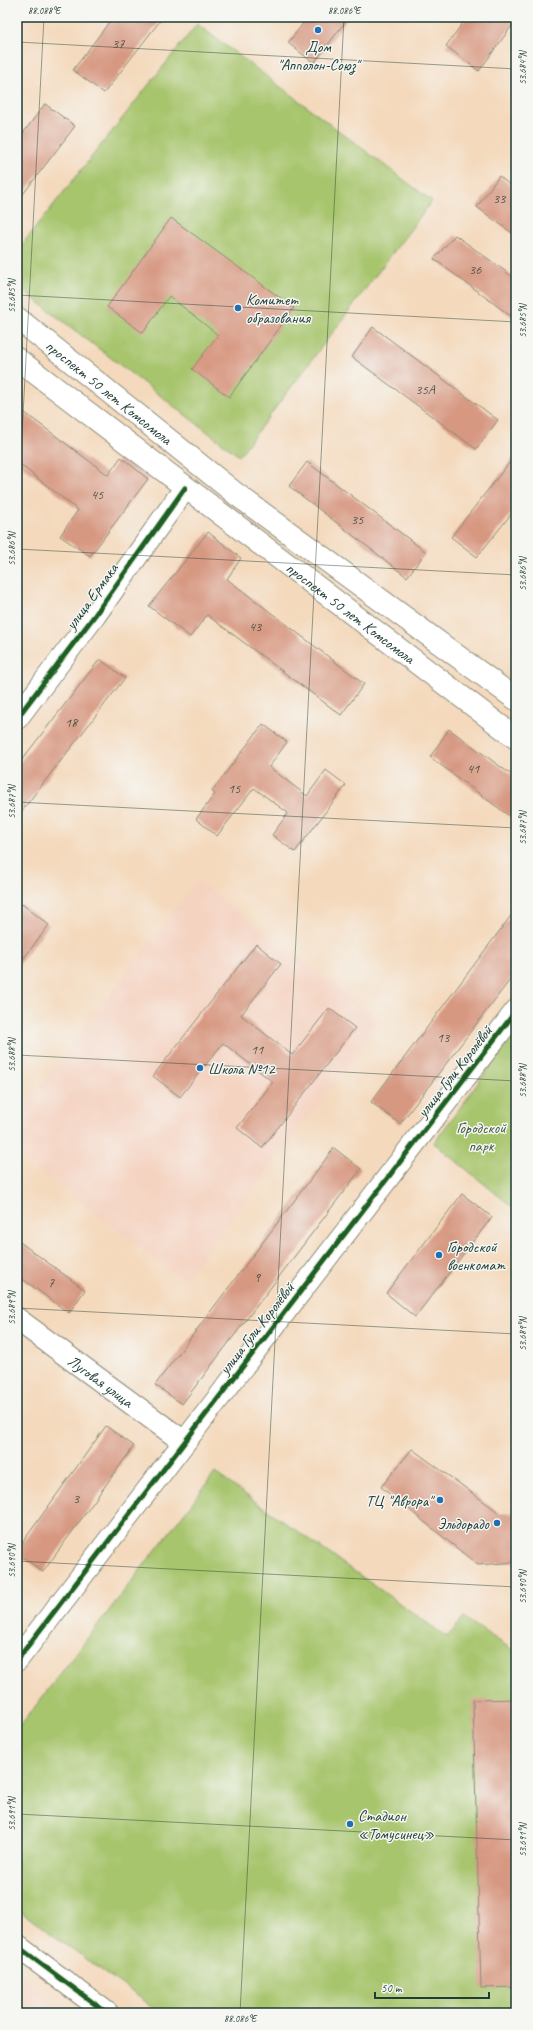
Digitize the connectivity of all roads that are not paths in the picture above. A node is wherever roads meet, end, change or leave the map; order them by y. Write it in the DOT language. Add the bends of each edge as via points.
graph roads {
  1 [pos="17,318"];
  2 [pos="17,359"];
  3 [pos="201,467"];
  4 [pos="185,488"];
  5 [pos="516,699"];
  6 [pos="17,718"];
  7 [pos="516,738"];
  8 [pos="516,1011"];
  9 [pos="17,1319"];
  10 [pos="184,1442"];
  11 [pos="17,1660"];
  12 [pos="17,1946"];
  13 [pos="107,2013"];
  1 -- 3 [label="street, проспект 50 лет Комсомола"];
  2 -- 4 [label="street, проспект 50 лет Комсомола"];
  3 -- 4 [label="street"];
  3 -- 5 [label="street, проспект 50 лет Комсомола"];
  4 -- 6 [label="street, улица Ермака" via="95,615"];
  4 -- 7 [label="street, проспект 50 лет Комсомола"];
  8 -- 10 [label="street, улица Гули Королёвой"];
  9 -- 10 [label="street, Луговая улица"];
  10 -- 11 [label="street, улица Гули Королёвой"];
  12 -- 13 [label="street"];
}
